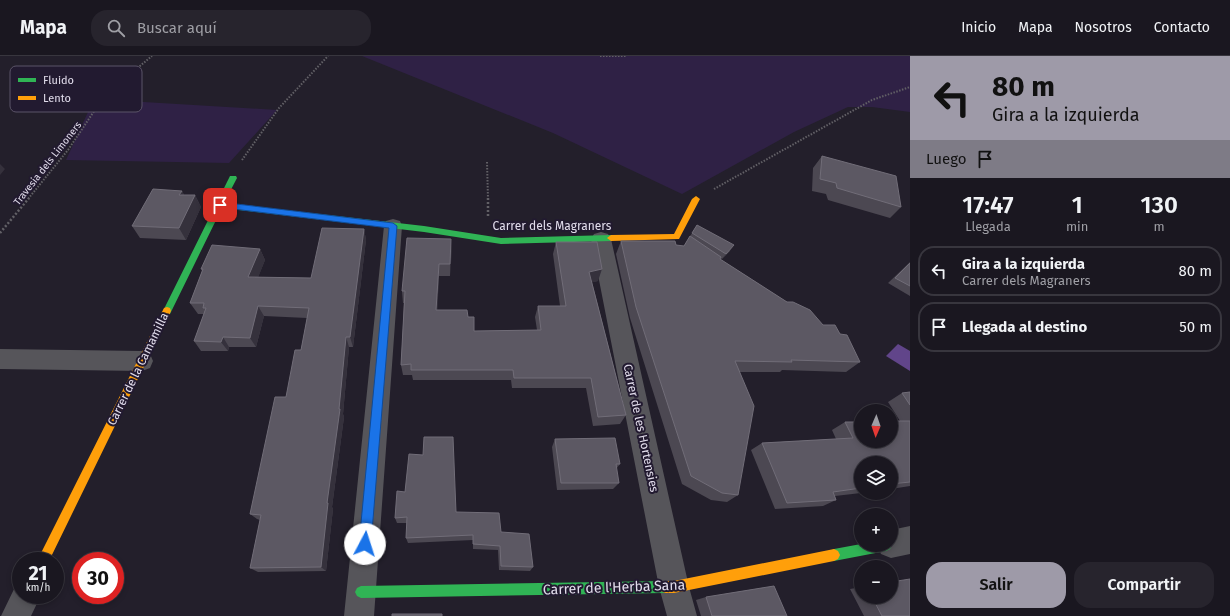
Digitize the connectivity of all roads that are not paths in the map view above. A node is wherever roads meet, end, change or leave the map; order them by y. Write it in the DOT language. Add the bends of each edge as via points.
graph roads {
  1 [pos="233,178"];
  2 [pos="696,199"];
  3 [pos="220,205"];
  4 [pos="393,226"];
  5 [pos="601,239"];
  6 [pos="0,360"];
  7 [pos="142,361"];
  8 [pos="910,540"];
  9 [pos="898,543"];
  10 [pos="854,551"];
  11 [pos="47,552"];
  12 [pos="674,588"];
  13 [pos="361,592"];
  14 [pos="22,604"];
  15 [pos="16,616"];
  16 [pos="359,616"];
  17 [pos="682,616"];
  1 -- 3 [label="street, Carrer de la Camamilla"];
  2 -- 5 [label="street, Carrer dels Magraners" via="676,237"];
  3 -- 4 [label="street, Carrer dels Magraners"];
  3 -- 7 [label="street, Carrer de la Camamilla"];
  4 -- 5 [label="street, Carrer dels Magraners" via="501,241"];
  4 -- 13 [label="street"];
  5 -- 12 [label="street, Carrer de les Hortensies"];
  6 -- 7 [label="street"];
  7 -- 11 [label="street, Carrer de la Camamilla"];
  8 -- 9 [label="street"];
  10 -- 12 [label="street, Carrer de l'Herba Sana"];
  12 -- 13 [label="street, Carrer de l'Herba Sana"];
  12 -- 17 [label="street, Carrer de les Hortensies"];
  13 -- 16 [label="street"];
  14 -- 15 [label="street"];
}
